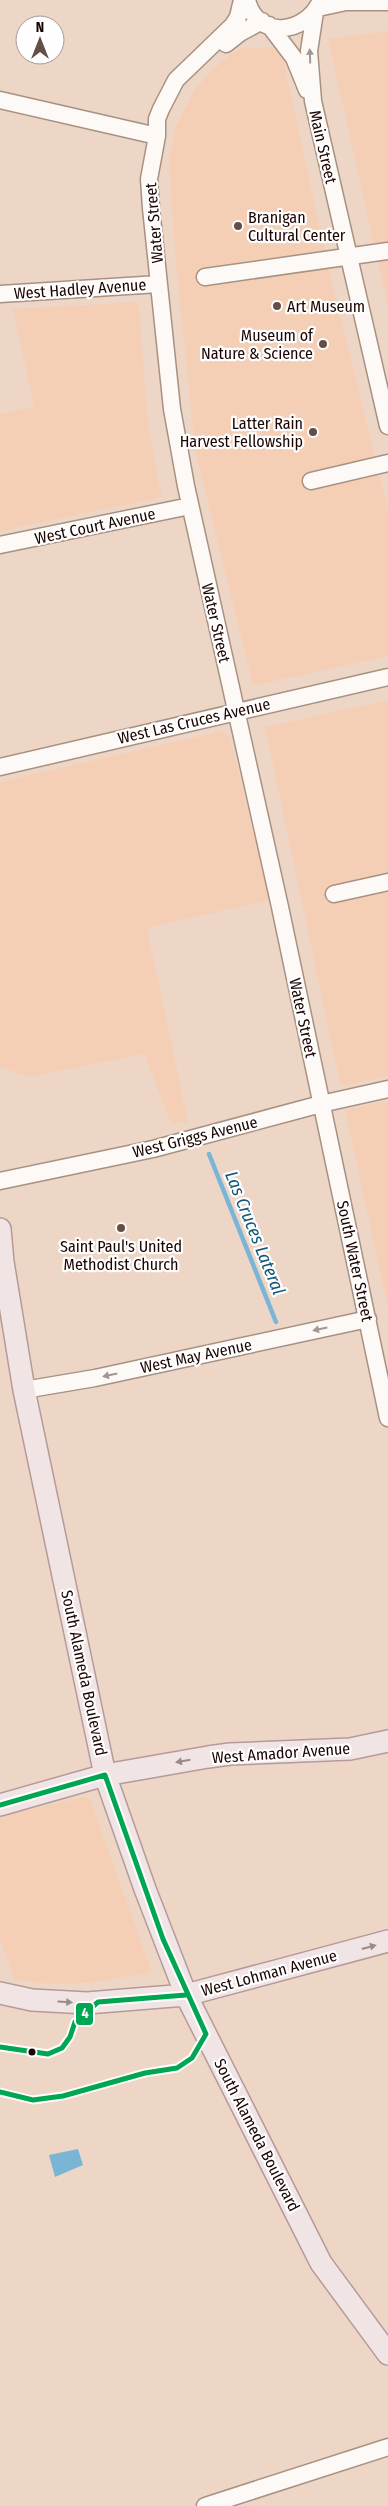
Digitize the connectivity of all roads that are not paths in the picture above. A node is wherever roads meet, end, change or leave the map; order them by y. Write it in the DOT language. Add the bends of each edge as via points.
graph roads {
  1 [pos="242,0"];
  2 [pos="247,0"];
  3 [pos="388,2"];
  4 [pos="318,7"];
  5 [pos="266,23"];
  6 [pos="0,100"];
  7 [pos="313,101"];
  8 [pos="157,136"];
  9 [pos="388,251"];
  10 [pos="349,258"];
  11 [pos="205,277"];
  12 [pos="160,284"];
  13 [pos="0,294"];
  14 [pos="388,426"];
  15 [pos="388,463"];
  16 [pos="311,481"];
  17 [pos="190,506"];
  18 [pos="0,545"];
  19 [pos="388,678"];
  20 [pos="236,712"];
  21 [pos="0,767"];
  22 [pos="388,882"];
  23 [pos="334,894"];
  24 [pos="388,1089"];
  25 [pos="321,1104"];
  26 [pos="0,1180"];
  27 [pos="0,1229"];
  28 [pos="368,1319"];
  29 [pos="24,1390"];
  30 [pos="388,1418"];
  31 [pos="388,1741"];
  32 [pos="105,1775"];
  33 [pos="0,1805"];
  34 [pos="388,1941"];
  35 [pos="0,1993"];
  36 [pos="186,1995"];
  37 [pos="388,2354"];
  38 [pos="388,2447"];
  39 [pos="205,2506"];
  1 -- 8 [label="street, Water Street" via="233,25 188,66 167,94 157,120"];
  2 -- 5 [label="street, Main Street" via="255,15"];
  3 -- 4 [label="street" via="346,2"];
  4 -- 5 [label="street" via="298,26 287,28"];
  7 -- 4 [label="street, Main Street, one-way" via="309,51"];
  5 -- 7 [label="street, Main Street" via="294,58"];
  5 -- 8 [label="street, Water Street" via="240,33 198,68 174,101 165,126"];
  6 -- 8 [label="street"];
  7 -- 10 [label="street, Main Street"];
  8 -- 12 [label="street, Water Street" via="149,180"];
  9 -- 10 [label="street"];
  10 -- 11 [label="street"];
  10 -- 14 [label="street, Main Street"];
  12 -- 13 [label="street, West Hadley Avenue"];
  12 -- 17 [label="street, Water Street" via="172,409"];
  15 -- 16 [label="street"];
  17 -- 18 [label="street, West Court Avenue"];
  17 -- 20 [label="street, Water Street"];
  19 -- 20 [label="street, West Las Cruces Avenue"];
  20 -- 21 [label="street, West Las Cruces Avenue"];
  20 -- 25 [label="street, Water Street"];
  22 -- 23 [label="street"];
  24 -- 25 [label="street, West Griggs Avenue"];
  25 -- 26 [label="street, West Griggs Avenue" via="153,1149"];
  25 -- 28 [label="street, South Water Street"];
  27 -- 29 [label="main road, South Alameda Boulevard"];
  28 -- 29 [label="street, West May Avenue, one-way" via="96,1378"];
  28 -- 30 [label="street, South Water Street"];
  29 -- 32 [label="main road, South Alameda Boulevard"];
  31 -- 32 [label="main road, West Amador Avenue, one-way" via="350,1749 230,1754"];
  32 -- 33 [label="main road, West Amador Avenue"];
  32 -- 36 [label="main road, South Alameda Boulevard"];
  36 -- 34 [label="main road, West Lohman Avenue, one-way"];
  35 -- 36 [label="main road, West Lohman Avenue, one-way" via="32,2000 87,2003"];
  36 -- 37 [label="main road, South Alameda Boulevard" via="322,2263"];
  38 -- 39 [label="street"];
}
